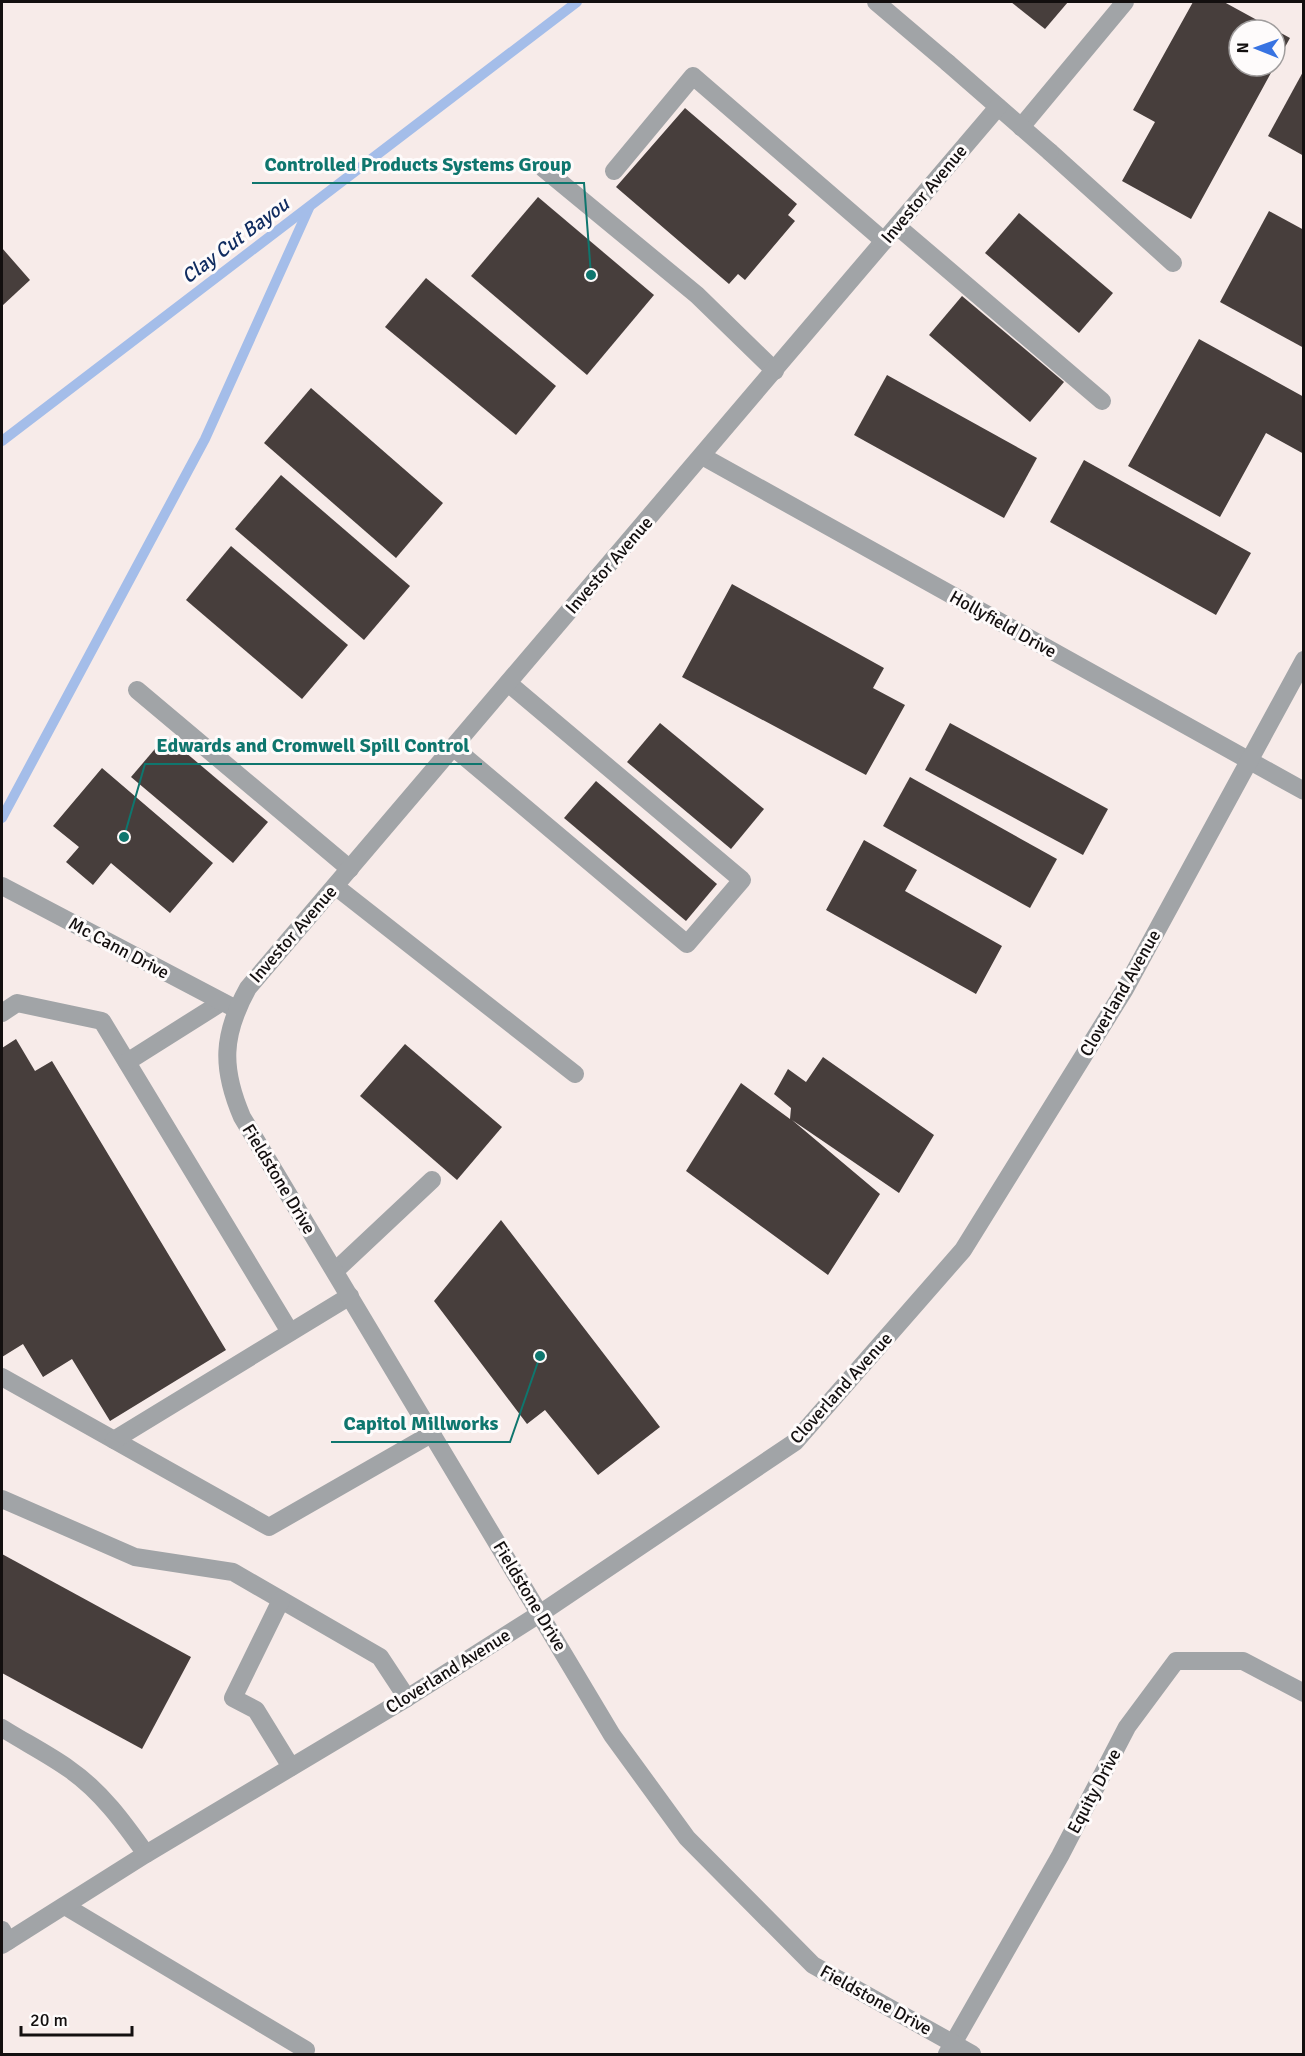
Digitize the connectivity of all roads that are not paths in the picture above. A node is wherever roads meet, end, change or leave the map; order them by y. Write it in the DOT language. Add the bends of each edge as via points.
graph roads {
  1 [pos="876,2"];
  2 [pos="1125,2"];
  3 [pos="998,107"];
  4 [pos="1021,127"];
  5 [pos="543,168"];
  6 [pos="614,171"];
  7 [pos="897,226"];
  8 [pos="884,241"];
  9 [pos="1173,263"];
  10 [pos="775,371"];
  11 [pos="1102,401"];
  12 [pos="702,456"];
  13 [pos="1304,660"];
  14 [pos="508,683"];
  15 [pos="137,690"];
  16 [pos="453,747"];
  17 [pos="1249,761"];
  18 [pos="1304,791"];
  19 [pos="350,869"];
  20 [pos="2,885"];
  21 [pos="335,886"];
  22 [pos="229,1006"];
  23 [pos="2,1013"];
  24 [pos="230,1028"];
  25 [pos="127,1062"];
  26 [pos="575,1074"];
  27 [pos="432,1179"];
  28 [pos="335,1271"];
  29 [pos="350,1296"];
  30 [pos="290,1332"];
  31 [pos="2,1377"];
  32 [pos="433,1432"];
  33 [pos="114,1440"];
  34 [pos="2,1499"];
  35 [pos="281,1600"];
  36 [pos="541,1613"];
  37 [pos="1304,1694"];
  38 [pos="407,1698"];
  39 [pos="2,1728"];
  40 [pos="291,1767"];
  41 [pos="147,1854"];
  42 [pos="65,1906"];
  43 [pos="4,1939"];
  44 [pos="950,2049"];
  45 [pos="306,2050"];
  46 [pos="972,2055"];
  1 -- 3 [label="street"];
  2 -- 4 [label="street"];
  3 -- 4 [label="street"];
  3 -- 7 [label="street, Investor Avenue"];
  4 -- 9 [label="street"];
  5 -- 10 [label="street" via="697,296"];
  6 -- 8 [label="street" via="693,76"];
  7 -- 8 [label="street, Investor Avenue"];
  7 -- 11 [label="street"];
  8 -- 10 [label="street, Investor Avenue"];
  10 -- 12 [label="street, Investor Avenue"];
  12 -- 14 [label="street, Investor Avenue"];
  12 -- 17 [label="street, Hollyfield Drive"];
  13 -- 17 [label="street, Cloverland Avenue"];
  14 -- 16 [label="street, Investor Avenue"];
  14 -- 16 [label="street" via="742,880 687,944"];
  15 -- 19 [label="street"];
  16 -- 19 [label="street, Investor Avenue"];
  17 -- 18 [label="street, Hollyfield Drive"];
  17 -- 36 [label="street, Cloverland Avenue" via="1125,989 963,1250 795,1442"];
  19 -- 21 [label="street, Investor Avenue"];
  20 -- 22 [label="street, Mc Cann Drive"];
  21 -- 22 [label="street, Investor Avenue"];
  21 -- 26 [label="street"];
  22 -- 24 [label="street, Investor Avenue"];
  22 -- 25 [label="street"];
  23 -- 25 [label="street" via="17,1004 102,1021"];
  24 -- 28 [label="street, Fieldstone Drive" via="228,1078 242,1117"];
  25 -- 30 [label="street"];
  27 -- 28 [label="street"];
  28 -- 29 [label="street, Fieldstone Drive"];
  29 -- 30 [label="street"];
  29 -- 32 [label="street, Fieldstone Drive"];
  30 -- 33 [label="street"];
  31 -- 33 [label="street"];
  32 -- 33 [label="street" via="269,1527"];
  32 -- 36 [label="street, Fieldstone Drive"];
  34 -- 35 [label="street" via="135,1557 233,1572"];
  35 -- 38 [label="street" via="380,1657"];
  35 -- 40 [label="street" via="233,1698 256,1710"];
  36 -- 38 [label="street, Cloverland Avenue"];
  36 -- 44 [label="street, Fieldstone Drive" via="612,1735 687,1838 813,1965"];
  37 -- 44 [label="street, Equity Drive" via="1243,1660 1176,1661 1127,1727 1060,1856"];
  38 -- 40 [label="street, Cloverland Avenue"];
  39 -- 41 [label="street" via="77,1776 114,1810"];
  40 -- 41 [label="street, Cloverland Avenue"];
  41 -- 42 [label="street, Cloverland Avenue"];
  42 -- 43 [label="street, Cloverland Avenue"];
  42 -- 45 [label="street"];
  44 -- 46 [label="street, Fieldstone Drive"];
}
